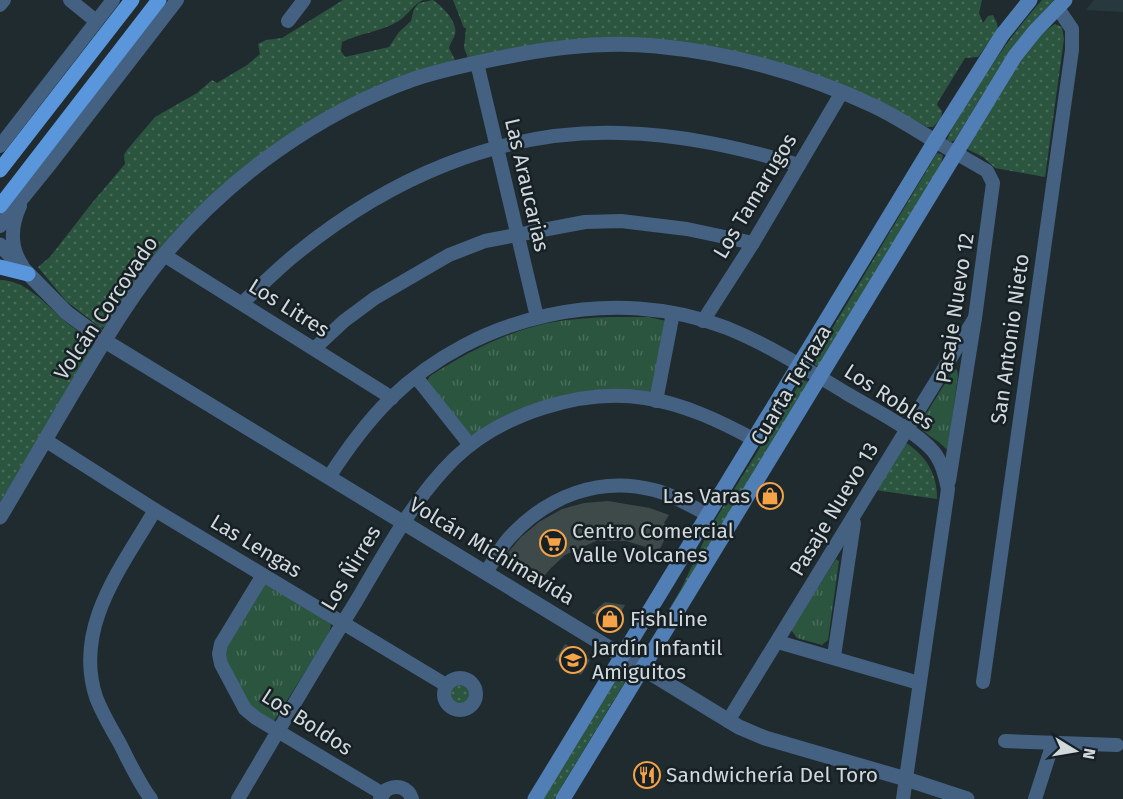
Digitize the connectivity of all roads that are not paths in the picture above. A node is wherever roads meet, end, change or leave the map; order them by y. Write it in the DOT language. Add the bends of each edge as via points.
graph roads {
  1 [pos="4,0"];
  2 [pos="70,0"];
  3 [pos="113,0"];
  4 [pos="132,0"];
  5 [pos="159,0"];
  6 [pos="177,0"];
  7 [pos="304,0"];
  8 [pos="1030,0"];
  9 [pos="1061,4"];
  10 [pos="0,5"];
  11 [pos="96,21"];
  12 [pos="288,21"];
  13 [pos="477,63"];
  14 [pos="842,92"];
  15 [pos="935,141"];
  16 [pos="0,146"];
  17 [pos="496,147"];
  18 [pos="956,153"];
  19 [pos="799,165"];
  20 [pos="0,170"];
  21 [pos="27,191"];
  22 [pos="0,206"];
  23 [pos="0,226"];
  24 [pos="516,234"];
  25 [pos="753,243"];
  26 [pos="0,245"];
  27 [pos="164,255"];
  28 [pos="0,267"];
  29 [pos="28,274"];
  30 [pos="242,303"];
  31 [pos="673,313"];
  32 [pos="537,316"];
  33 [pos="975,318"];
  34 [pos="703,321"];
  35 [pos="105,341"];
  36 [pos="314,349"];
  37 [pos="800,366"];
  38 [pos="417,377"];
  39 [pos="821,378"];
  40 [pos="392,398"];
  41 [pos="656,401"];
  42 [pos="907,430"];
  43 [pos="45,440"];
  44 [pos="754,440"];
  45 [pos="470,445"];
  46 [pos="329,477"];
  47 [pos="948,489"];
  48 [pos="155,510"];
  49 [pos="708,515"];
  50 [pos="855,515"];
  51 [pos="0,517"];
  52 [pos="404,522"];
  53 [pos="486,572"];
  54 [pos="263,575"];
  55 [pos="343,622"];
  56 [pos="778,642"];
  57 [pos="622,656"];
  58 [pos="834,656"];
  59 [pos="643,669"];
  60 [pos="983,682"];
  61 [pos="919,683"];
  62 [pos="446,685"];
  63 [pos="728,721"];
  64 [pos="278,731"];
  65 [pos="1005,741"];
  66 [pos="1053,743"];
  67 [pos="1117,745"];
  68 [pos="906,779"];
  69 [pos="381,796"];
  70 [pos="151,799"];
  71 [pos="237,799"];
  72 [pos="412,799"];
  73 [pos="536,799"];
  74 [pos="563,799"];
  75 [pos="903,799"];
  76 [pos="967,799"];
  77 [pos="1035,799"];
  1 -- 10 [label="street"];
  2 -- 11 [label="street"];
  3 -- 11 [label="street"];
  4 -- 20 [label="main road"];
  5 -- 22 [label="main road"];
  6 -- 21 [label="street"];
  7 -- 12 [label="street"];
  8 -- 15 [label="main road, Cuarta Terraza" via="1002,35"];
  9 -- 18 [label="main road, Cuarta Terraza" via="1015,56"];
  9 -- 60 [label="street, San Antonio Nieto" via="1071,28 1072,50"];
  11 -- 16 [label="street"];
  13 -- 14 [label="street, Volcán Corcovado" via="575,46 653,46 754,63"];
  13 -- 17 [label="street, Las Araucarias"];
  13 -- 27 [label="street, Volcán Corcovado" via="399,85 304,134 233,186"];
  14 -- 15 [label="street, Volcán Corcovado"];
  14 -- 19 [label="street, Los Tamarugos"];
  15 -- 18 [label="street, Volcán Corcovado"];
  15 -- 37 [label="main road, Cuarta Terraza"];
  17 -- 19 [label="street" via="558,136 621,132 711,143"];
  17 -- 24 [label="street, Las Araucarias"];
  17 -- 30 [label="street" via="461,157 384,194 296,254"];
  18 -- 33 [label="street, Pasaje Nuevo 12" via="987,171 993,183"];
  18 -- 39 [label="main road, Cuarta Terraza"];
  19 -- 25 [label="street, Los Tamarugos"];
  21 -- 23 [label="street"];
  21 -- 29 [label="street" via="12,235 18,260"];
  24 -- 25 [label="street" via="585,222 621,221"];
  24 -- 32 [label="street, Las Araucarias"];
  24 -- 36 [label="street" via="449,255 415,274 344,321"];
  25 -- 34 [label="street, Los Tamarugos"];
  26 -- 29 [label="street, Volcán Michimavida"];
  27 -- 30 [label="street, Los Litres"];
  27 -- 35 [label="street, Volcán Corcovado"];
  28 -- 29 [label="main road"];
  29 -- 35 [label="street, Volcán Michimavida" via="67,313"];
  30 -- 36 [label="street, Los Litres"];
  31 -- 32 [label="street, Los Robles" via="602,308"];
  31 -- 34 [label="street, Los Robles"];
  31 -- 41 [label="street"];
  32 -- 38 [label="street, Los Robles" via="468,344"];
  33 -- 42 [label="street, Pasaje Nuevo 13"];
  33 -- 47 [label="street, Pasaje Nuevo 12"];
  34 -- 37 [label="street, Los Robles" via="743,335"];
  35 -- 43 [label="street, Volcán Corcovado"];
  35 -- 46 [label="street, Volcán Michimavida"];
  36 -- 40 [label="street, Los Litres"];
  37 -- 39 [label="street, Los Robles"];
  37 -- 44 [label="main road, Cuarta Terraza"];
  38 -- 40 [label="street, Los Robles"];
  38 -- 45 [label="street"];
  39 -- 42 [label="street, Los Robles"];
  39 -- 59 [label="main road, Cuarta Terraza"];
  40 -- 46 [label="street, Los Robles" via="361,430"];
  41 -- 44 [label="street, Los Ñirres" via="711,418"];
  41 -- 45 [label="street, Los Ñirres" via="609,397 554,405 515,419"];
  42 -- 47 [label="street, Los Robles" via="938,458"];
  42 -- 50 [label="street, Pasaje Nuevo 13"];
  43 -- 48 [label="street, Las Lengas"];
  43 -- 51 [label="street, Volcán Corcovado"];
  44 -- 49 [label="main road, Cuarta Terraza"];
  45 -- 52 [label="street, Los Ñirres" via="441,473"];
  46 -- 52 [label="street, Volcán Michimavida"];
  47 -- 61 [label="street, Los Robles"];
  48 -- 54 [label="street, Las Lengas"];
  48 -- 70 [label="street" via="100,607 90,650 91,676 99,704"];
  49 -- 53 [label="street" via="656,490 606,485 579,491 532,515 508,539"];
  49 -- 57 [label="main road, Cuarta Terraza"];
  50 -- 56 [label="street, Pasaje Nuevo 13"];
  50 -- 58 [label="street"];
  52 -- 53 [label="street, Volcán Michimavida"];
  52 -- 55 [label="street, Los Ñirres"];
  53 -- 57 [label="street, Volcán Michimavida"];
  54 -- 55 [label="street, Las Lengas"];
  54 -- 64 [label="street, Los Boldos" via="221,644 219,659 245,709"];
  55 -- 62 [label="street, Las Lengas"];
  55 -- 64 [label="street, Los Ñirres"];
  56 -- 58 [label="street"];
  56 -- 63 [label="street, Pasaje Nuevo 13"];
  57 -- 59 [label="street, Volcán Michimavida"];
  57 -- 73 [label="main road, Cuarta Terraza"];
  58 -- 61 [label="street"];
  59 -- 63 [label="street, Volcán Michimavida"];
  59 -- 74 [label="main road, Cuarta Terraza"];
  61 -- 68 [label="street, Los Robles"];
  63 -- 68 [label="street, Volcán Michimavida" via="765,738"];
  64 -- 69 [label="street, Los Boldos"];
  64 -- 71 [label="street, Los Ñirres"];
  65 -- 66 [label="street"];
  66 -- 67 [label="street"];
  66 -- 77 [label="street"];
  68 -- 75 [label="street, Los Robles"];
  68 -- 76 [label="street, Volcán Michimavida"];
  69 -- 72 [label="street, Los Boldos" via="397,786 407,790"];
}
